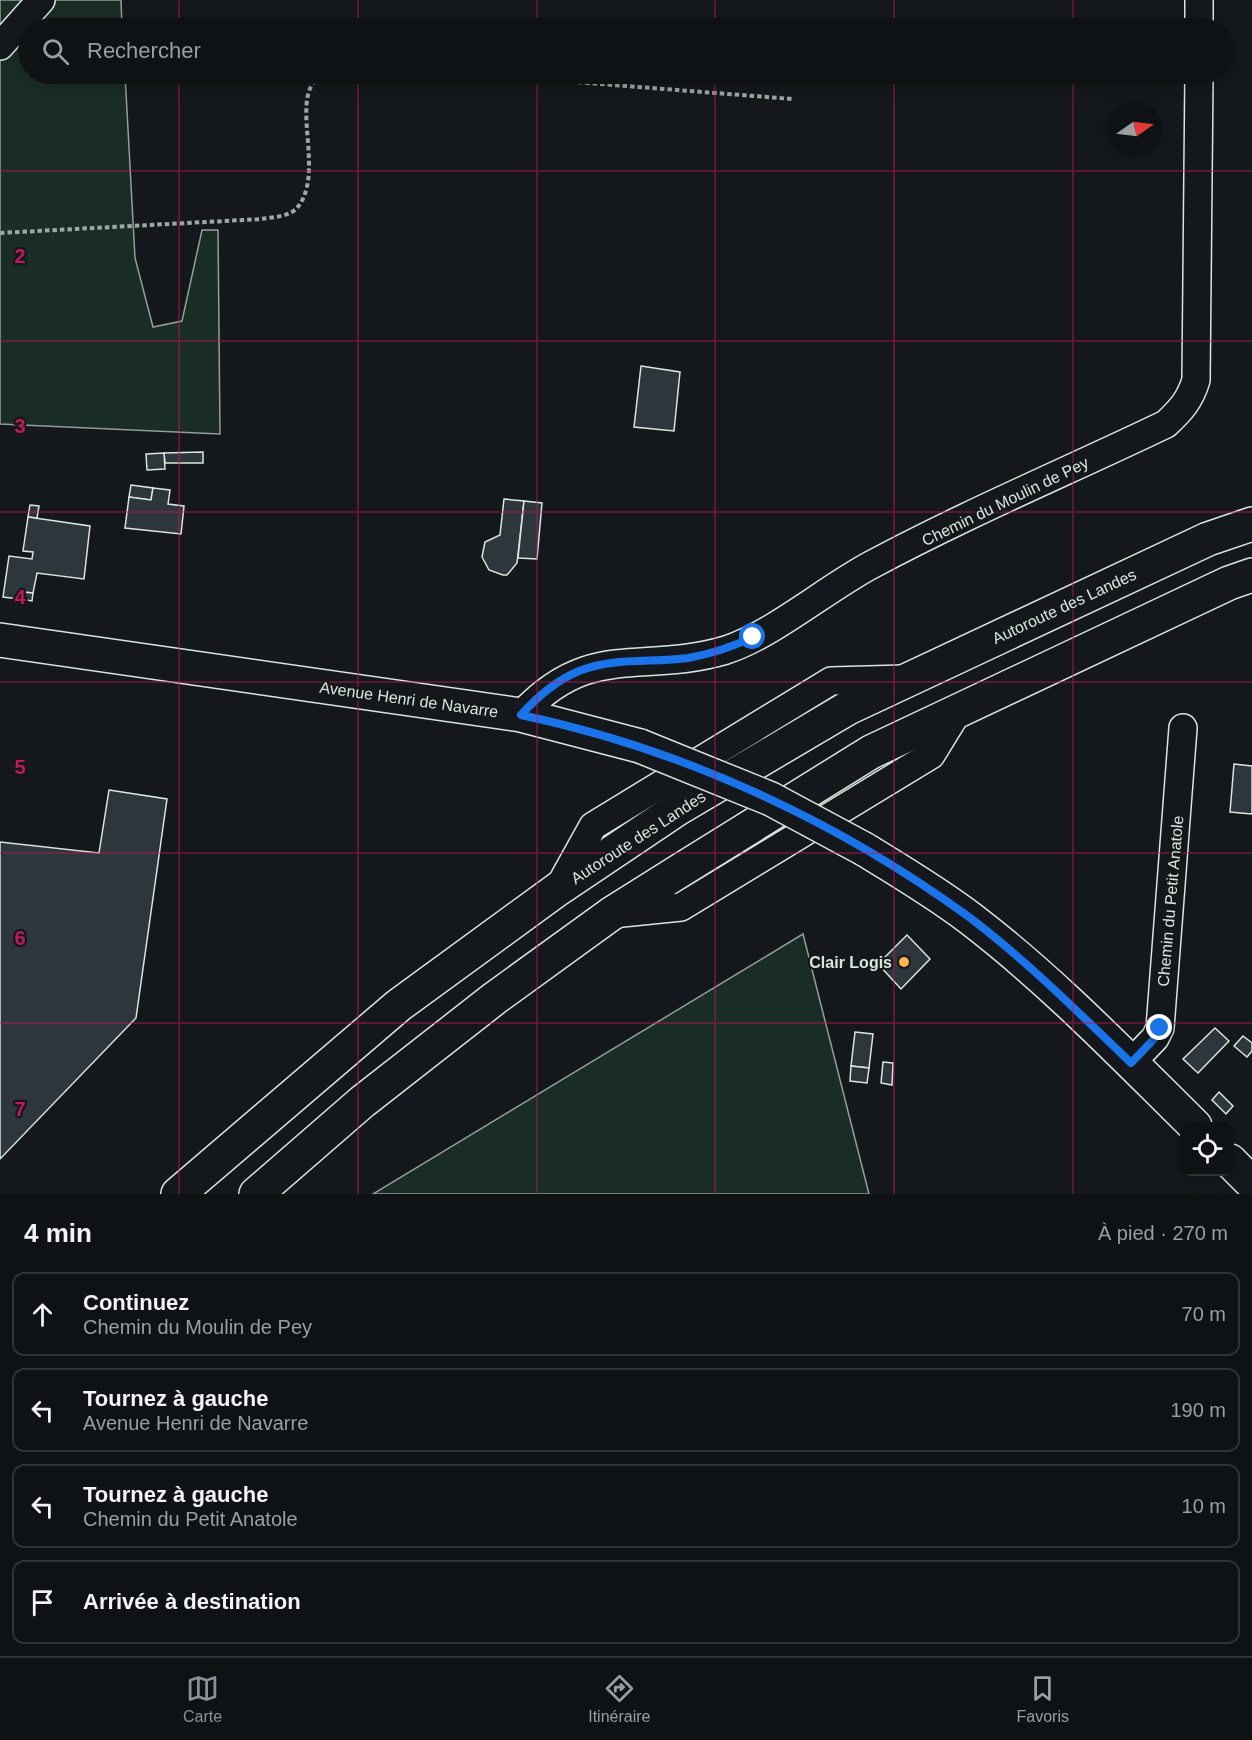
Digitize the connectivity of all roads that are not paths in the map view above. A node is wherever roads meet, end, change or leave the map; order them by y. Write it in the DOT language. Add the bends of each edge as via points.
graph roads {
  1 [pos="41,0"];
  2 [pos="1199,0"];
  3 [pos="25,18"];
  4 [pos="1199,18"];
  5 [pos="18,26"];
  6 [pos="0,46"];
  7 [pos="1199,84"];
  8 [pos="1252,524"];
  9 [pos="1252,575"];
  10 [pos="0,640"];
  11 [pos="521,715"];
  12 [pos="1183,728"];
  13 [pos="1131,1063"];
  14 [pos="1191,1122"];
  15 [pos="1234,1165"];
  16 [pos="1252,1183"];
  17 [pos="178,1194"];
  18 [pos="256,1194"];
  1 -- 3 [label="street"];
  2 -- 4 [label="street"];
  5 -- 6 [label="street"];
  7 -- 11 [label="street, Chemin du Moulin de Pey" via="1196,380 1191,397 1180,411 1166,424 870,566 727,649 580,671 538,696"];
  8 -- 17 [label="main road, Autoroute des Landes" via="1208,538 848,708 677,809 558,889 399,1005"];
  9 -- 18 [label="main road" via="871,752 611,914 430,1048"];
  10 -- 11 [label="main road, Avenue Henri de Navarre"];
  11 -- 13 [label="main road, Avenue Henri de Navarre, bridge" via="640,746 771,799 864,849 971,919 1054,989"];
  12 -- 13 [label="street, Chemin du Petit Anatole" via="1160,1028"];
  13 -- 14 [label="main road, Avenue Henri de Navarre"];
  15 -- 16 [label="main road"];
}
